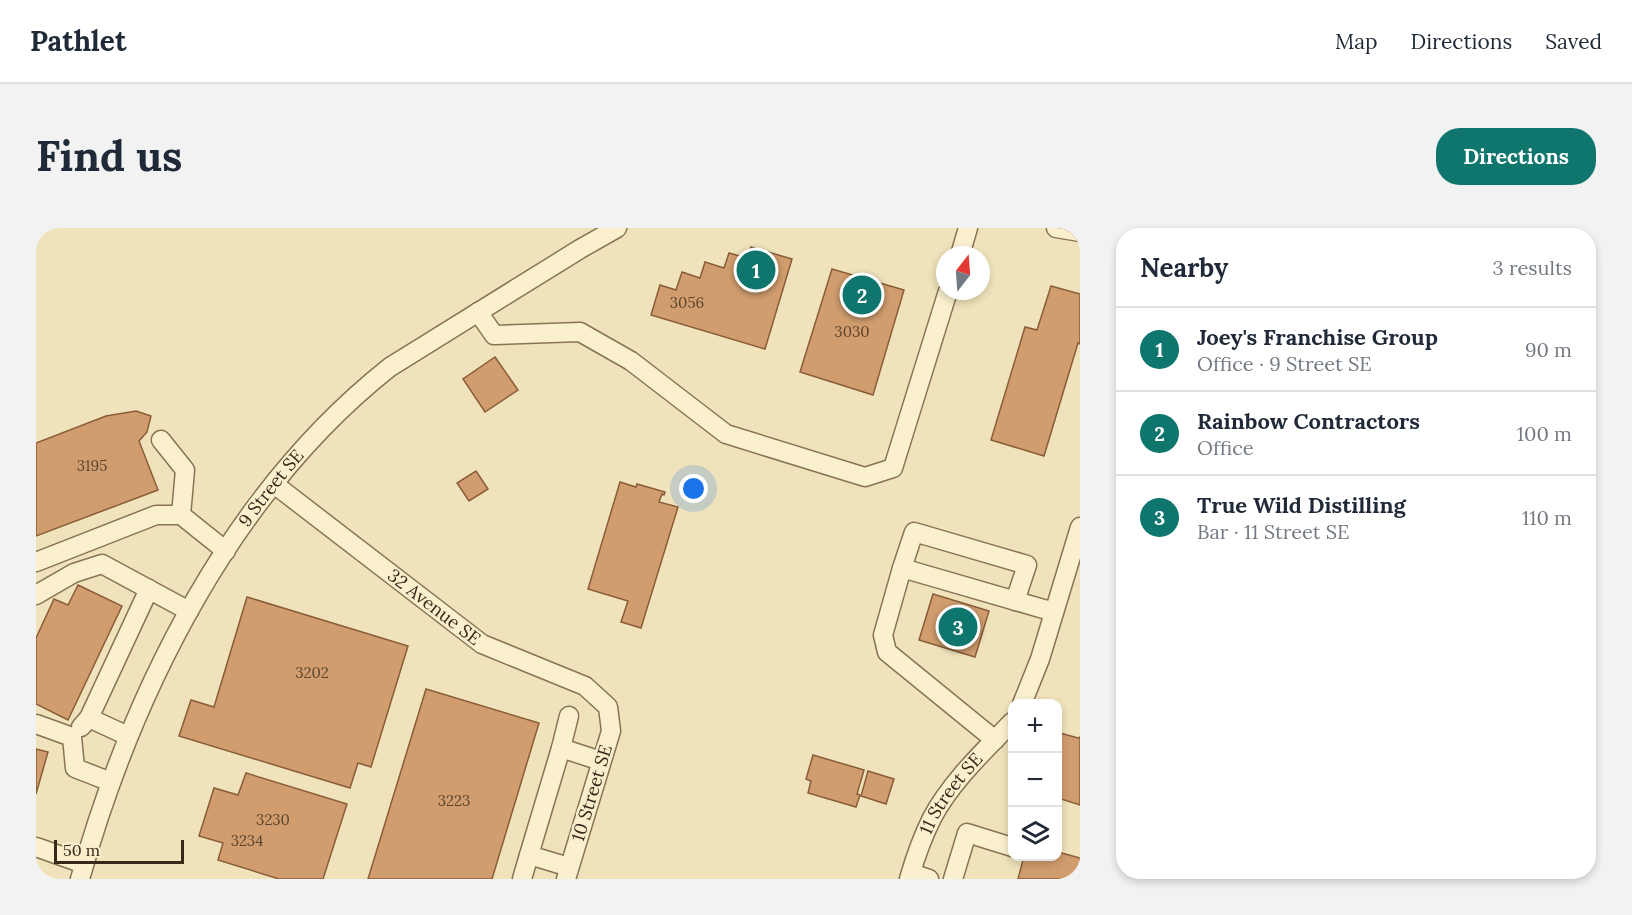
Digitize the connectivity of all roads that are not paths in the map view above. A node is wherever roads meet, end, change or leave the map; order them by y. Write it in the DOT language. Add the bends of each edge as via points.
graph roads {
  1 [pos="617,228"];
  2 [pos="968,228"];
  3 [pos="1056,228"];
  4 [pos="1080,232"];
  5 [pos="963,246"];
  6 [pos="945,300"];
  7 [pos="478,312"];
  8 [pos="161,440"];
  9 [pos="274,484"];
  10 [pos="181,515"];
  11 [pos="1080,527"];
  12 [pos="226,551"];
  13 [pos="36,562"];
  14 [pos="902,568"];
  15 [pos="149,589"];
  16 [pos="36,595"];
  17 [pos="1015,601"];
  18 [pos="189,611"];
  19 [pos="1054,612"];
  20 [pos="1024,699"];
  21 [pos="608,707"];
  22 [pos="569,716"];
  23 [pos="89,718"];
  24 [pos="36,723"];
  25 [pos="1008,726"];
  26 [pos="128,736"];
  27 [pos="72,737"];
  28 [pos="995,740"];
  29 [pos="561,748"];
  30 [pos="602,761"];
  31 [pos="111,782"];
  32 [pos="1008,846"];
  33 [pos="36,847"];
  34 [pos="530,855"];
  35 [pos="82,872"];
  36 [pos="568,873"];
  37 [pos="910,876"];
  38 [pos="522,879"];
  39 [pos="929,879"];
  40 [pos="953,879"];
  1 -- 7 [label="street, 9 Street SE"];
  2 -- 5 [label="street"];
  3 -- 4 [label="street"];
  6 -- 7 [label="street" via="893,468 865,477 726,434 631,362 580,332 494,335"];
  7 -- 9 [label="street, 9 Street SE" via="362,389 308,442"];
  8 -- 10 [label="street" via="185,470"];
  9 -- 12 [label="street, 9 Street SE"];
  9 -- 21 [label="street, 32 Avenue SE" via="482,644 585,686"];
  10 -- 12 [label="street"];
  10 -- 13 [label="street" via="156,515"];
  11 -- 19 [label="street"];
  12 -- 18 [label="street, 9 Street SE"];
  14 -- 17 [label="street"];
  14 -- 17 [label="street" via="914,532 1027,565"];
  14 -- 28 [label="street" via="883,635 887,652"];
  15 -- 16 [label="street" via="102,564 74,573"];
  15 -- 18 [label="street"];
  15 -- 23 [label="street"];
  17 -- 19 [label="street"];
  18 -- 26 [label="street, 9 Street SE"];
  19 -- 20 [label="street"];
  21 -- 30 [label="street, 10 Street SE" via="611,731"];
  22 -- 29 [label="street"];
  23 -- 26 [label="street"];
  23 -- 27 [label="street"];
  24 -- 27 [label="street"];
  25 -- 28 [label="street, 11 Street SE"];
  26 -- 31 [label="street, 9 Street SE"];
  27 -- 31 [label="street" via="75,768"];
  28 -- 37 [label="street, 11 Street SE" via="933,816"];
  29 -- 30 [label="street"];
  29 -- 34 [label="street"];
  30 -- 36 [label="street, 10 Street SE"];
  31 -- 35 [label="street, 9 Street SE"];
  32 -- 40 [label="street" via="967,833"];
  33 -- 35 [label="street"];
  34 -- 36 [label="street"];
  34 -- 38 [label="street"];
  37 -- 39 [label="street"];
}
